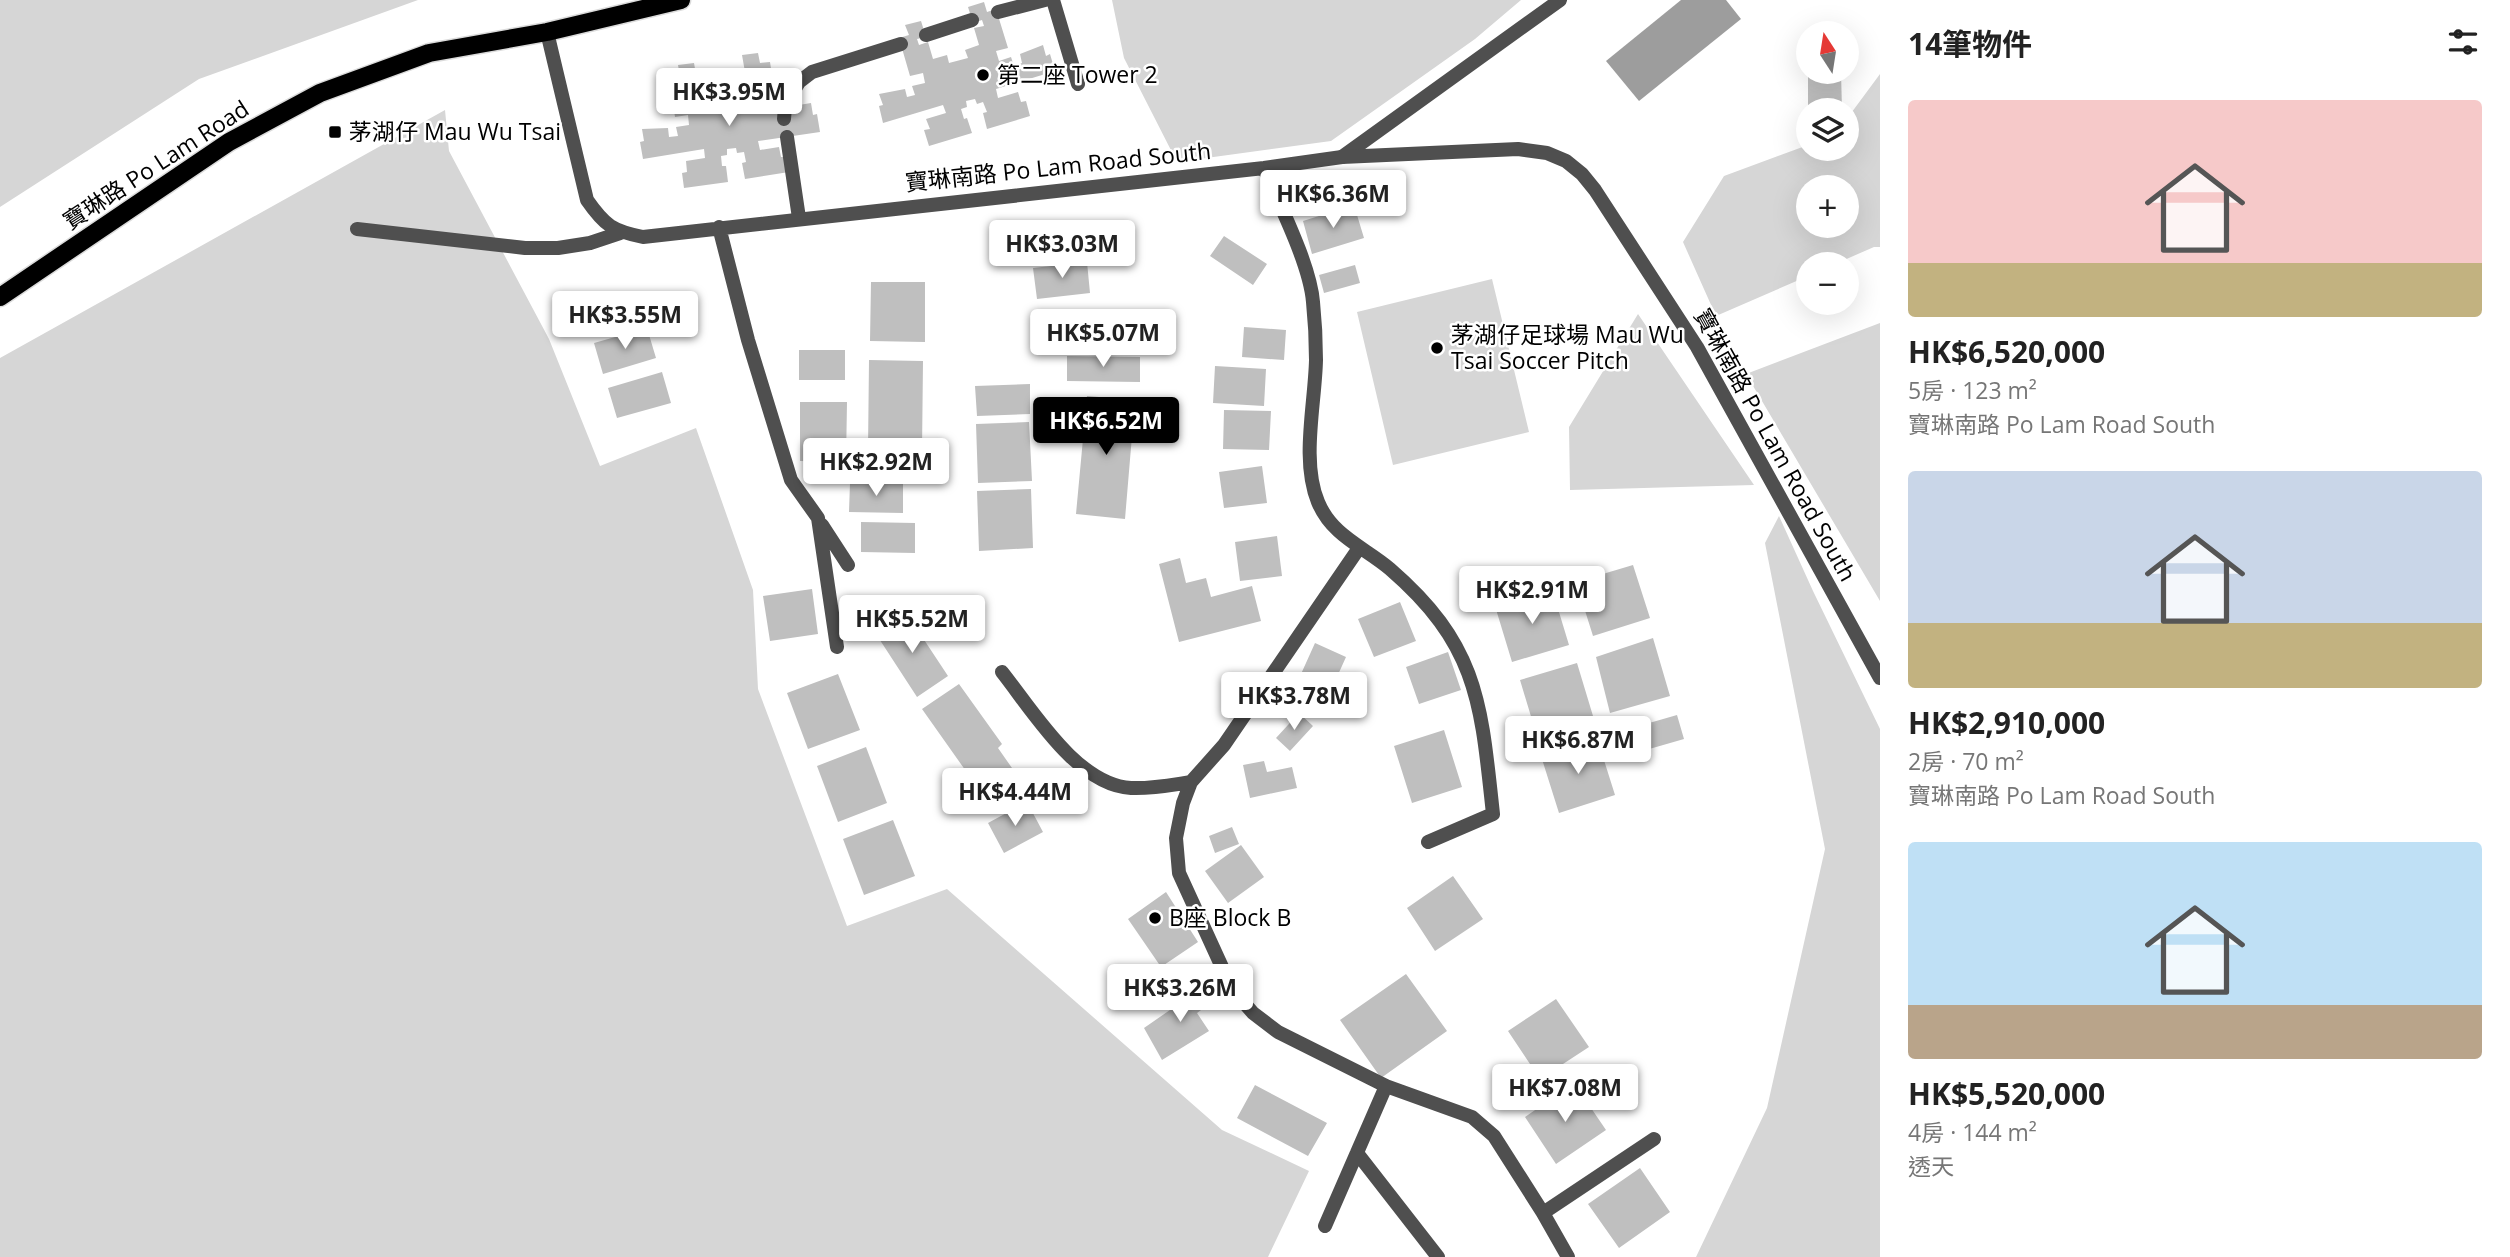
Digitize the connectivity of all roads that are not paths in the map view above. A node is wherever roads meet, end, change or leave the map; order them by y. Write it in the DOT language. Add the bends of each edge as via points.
graph roads {
  1 [pos="681,0"];
  2 [pos="1045,0"];
  3 [pos="1053,0"];
  4 [pos="1560,0"];
  5 [pos="998,12"];
  6 [pos="972,20"];
  7 [pos="547,32"];
  8 [pos="926,35"];
  9 [pos="901,44"];
  10 [pos="1078,84"];
  11 [pos="784,119"];
  12 [pos="787,137"];
  13 [pos="1342,157"];
  14 [pos="1264,168"];
  15 [pos="799,218"];
  16 [pos="719,227"];
  17 [pos="356,229"];
  18 [pos="620,233"];
  19 [pos="0,297"];
  20 [pos="818,518"];
  21 [pos="1359,548"];
  22 [pos="848,565"];
  23 [pos="838,647"];
  24 [pos="1002,671"];
  25 [pos="1880,678"];
  26 [pos="1191,782"];
  27 [pos="1428,842"];
  28 [pos="1386,1086"];
  29 [pos="1654,1139"];
  30 [pos="1357,1153"];
  31 [pos="1543,1213"];
  32 [pos="1325,1226"];
  33 [pos="1438,1257"];
  34 [pos="1568,1257"];
  1 -- 7 [label="main road, 寶琳路 Po Lam Road"];
  2 -- 5 [label="street"];
  3 -- 10 [label="street"];
  4 -- 13 [label="street"];
  6 -- 8 [label="street"];
  7 -- 18 [label="street" via="587,200 600,219"];
  7 -- 19 [label="main road, 寶琳路 Po Lam Road" via="429,53 320,93 229,142"];
  9 -- 11 [label="street" via="812,72 791,95"];
  12 -- 15 [label="street"];
  13 -- 14 [label="street, 寶琳南路 Po Lam Road South"];
  13 -- 25 [label="street, 寶琳南路 Po Lam Road South" via="1518,149 1548,153 1581,174 1697,347"];
  14 -- 15 [label="street, 寶琳南路 Po Lam Road South"];
  14 -- 21 [label="street" via="1313,298 1316,359 1310,473 1318,503 1335,529"];
  15 -- 16 [label="street, 寶琳南路 Po Lam Road South"];
  16 -- 18 [label="street, 寶琳南路 Po Lam Road South" via="643,237"];
  16 -- 20 [label="street" via="791,480"];
  17 -- 18 [label="street, 寶琳南路 Po Lam Road South" via="558,248"];
  20 -- 22 [label="street"];
  20 -- 23 [label="street"];
  21 -- 26 [label="street" via="1224,745"];
  21 -- 27 [label="street" via="1417,592 1445,626 1466,664 1480,708 1493,814"];
  24 -- 26 [label="street" via="1066,754 1095,777 1129,788"];
  26 -- 28 [label="street" via="1176,838 1179,873 1233,989 1253,1013 1278,1032"];
  28 -- 30 [label="street"];
  28 -- 31 [label="street" via="1472,1117 1494,1136"];
  29 -- 31 [label="street"];
  30 -- 32 [label="street"];
  30 -- 33 [label="street"];
  31 -- 34 [label="street"];
}
